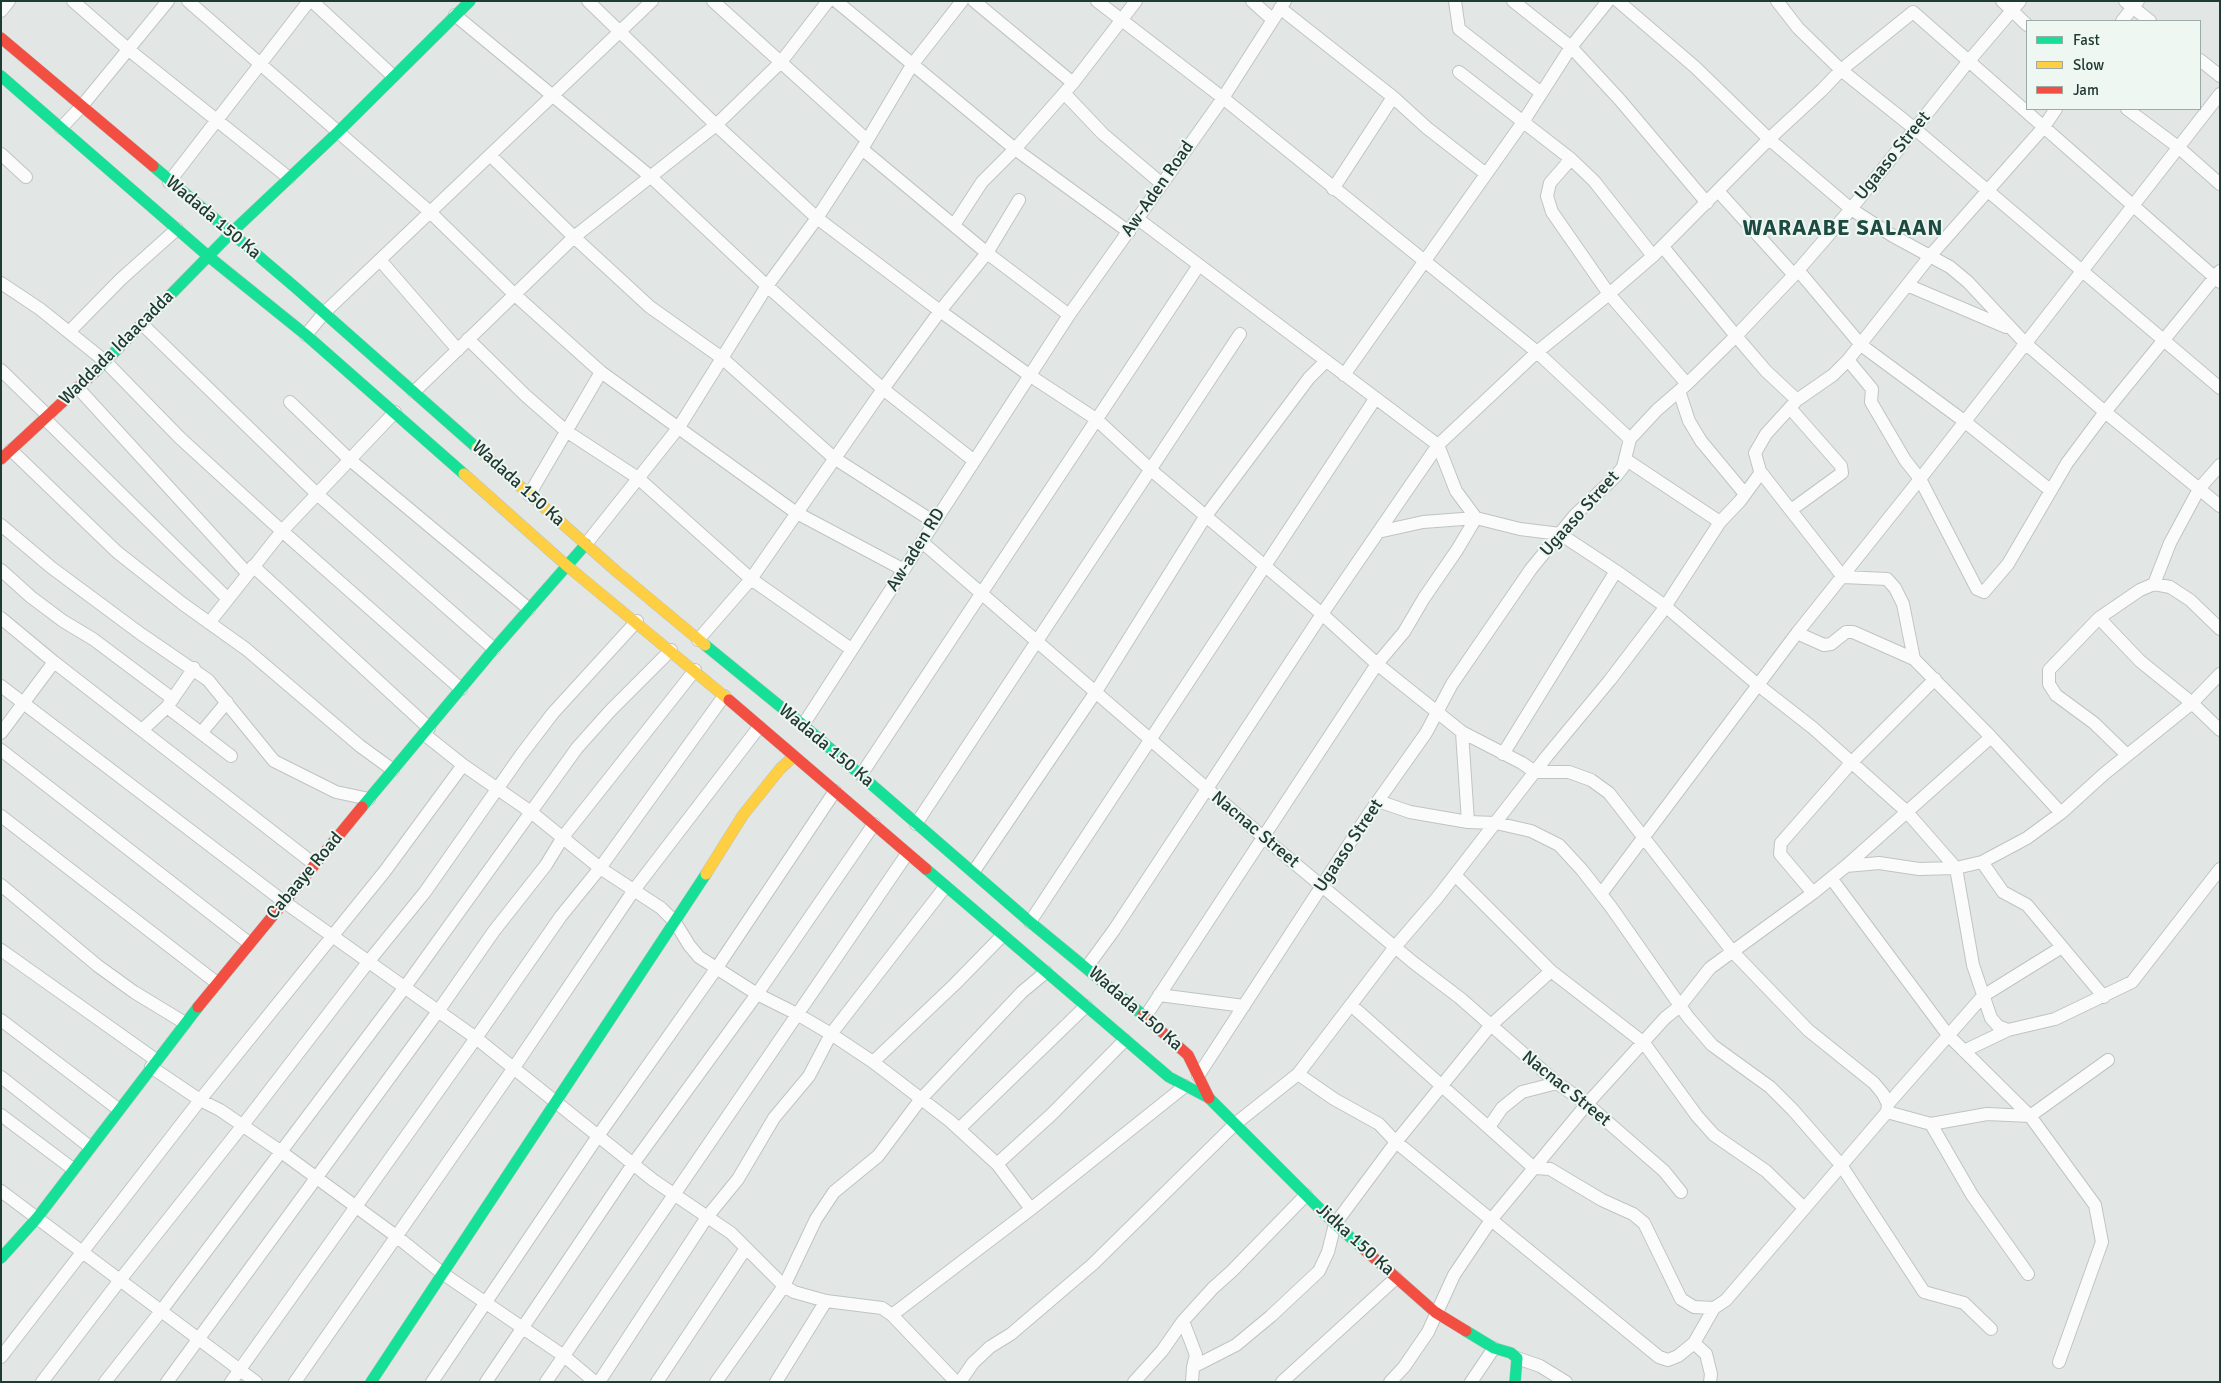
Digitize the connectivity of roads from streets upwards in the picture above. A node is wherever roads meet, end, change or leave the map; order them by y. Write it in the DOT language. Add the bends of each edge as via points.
graph roads {
  1 [pos="9,1"];
  2 [pos="73,1"];
  3 [pos="168,1"];
  4 [pos="188,1"];
  5 [pos="311,1"];
  6 [pos="588,1"];
  7 [pos="652,1"];
  8 [pos="713,1"];
  9 [pos="828,1"];
  10 [pos="836,1"];
  11 [pos="962,1"];
  12 [pos="974,1"];
  13 [pos="1097,1"];
  14 [pos="1136,1"];
  15 [pos="1252,1"];
  16 [pos="1455,1"];
  17 [pos="1513,1"];
  18 [pos="1608,1"];
  19 [pos="1618,1"];
  20 [pos="1777,1"];
  21 [pos="2002,1"];
  22 [pos="2020,1"];
  23 [pos="465,3"];
  24 [pos="2132,3"];
  25 [pos="1283,5"];
  26 [pos="1909,7"];
  27 [pos="1,11"];
  28 [pos="2012,12"];
  29 [pos="455,15"];
  30 [pos="1273,20"];
  31 [pos="2123,20"];
  32 [pos="2149,20"];
  33 [pos="1121,21"];
  34 [pos="2026,24"];
  35 [pos="620,31"];
  36 [pos="1,38"];
  37 [pos="1571,47"];
  38 [pos="129,50"];
  39 [pos="2201,61"];
  40 [pos="781,62"];
  41 [pos="1968,62"];
  42 [pos="262,64"];
  43 [pos="912,65"];
  44 [pos="1842,70"];
  45 [pos="1459,72"];
  46 [pos="1,76"];
  47 [pos="393,76"];
  48 [pos="2220,76"];
  49 [pos="1073,83"];
  50 [pos="1064,93"];
  51 [pos="1541,93"];
  52 [pos="553,94"];
  53 [pos="2220,94"];
  54 [pos="1223,98"];
  55 [pos="1394,98"];
  56 [pos="81,107"];
  57 [pos="2055,110"];
  58 [pos="2128,110"];
  59 [pos="217,120"];
  60 [pos="1523,122"];
  61 [pos="716,126"];
  62 [pos="61,128"];
  63 [pos="2043,128"];
  64 [pos="1914,129"];
  65 [pos="338,132"];
  66 [pos="1768,139"];
  67 [pos="864,144"];
  68 [pos="2178,147"];
  69 [pos="1015,149"];
  70 [pos="1,154"];
  71 [pos="491,156"];
  72 [pos="1571,159"];
  73 [pos="1486,174"];
  74 [pos="26,177"];
  75 [pos="651,177"];
  76 [pos="289,178"];
  77 [pos="169,182"];
  78 [pos="1162,184"];
  79 [pos="2220,184"];
  80 [pos="1333,189"];
  81 [pos="1718,191"];
  82 [pos="1987,191"];
  83 [pos="1020,200"];
  84 [pos="1707,203"];
  85 [pos="2132,206"];
  86 [pos="1851,209"];
  87 [pos="430,212"];
  88 [pos="817,218"];
  89 [pos="1138,220"];
  90 [pos="954,225"];
  91 [pos="177,229"];
  92 [pos="1129,232"];
  93 [pos="231,233"];
  94 [pos="574,237"];
  95 [pos="1663,246"];
  96 [pos="987,253"];
  97 [pos="208,256"];
  98 [pos="1653,256"];
  99 [pos="1930,256"];
  100 [pos="380,260"];
  101 [pos="1425,262"];
  102 [pos="1199,264"];
  103 [pos="1796,272"];
  104 [pos="2081,272"];
  105 [pos="2218,277"];
  106 [pos="1,283"];
  107 [pos="1907,285"];
  108 [pos="767,286"];
  109 [pos="514,294"];
  110 [pos="1609,294"];
  111 [pos="940,311"];
  112 [pos="324,313"];
  113 [pos="1069,315"];
  114 [pos="143,325"];
  115 [pos="2010,328"];
  116 [pos="69,332"];
  117 [pos="1240,334"];
  118 [pos="306,335"];
  119 [pos="1736,336"];
  120 [pos="468,339"];
  121 [pos="2163,341"];
  122 [pos="2025,343"];
  123 [pos="1861,345"];
  124 [pos="458,350"];
  125 [pos="1537,352"];
  126 [pos="722,358"];
  127 [pos="1848,360"];
  128 [pos="1326,361"];
  129 [pos="106,362"];
  130 [pos="1,370"];
  131 [pos="601,372"];
  132 [pos="1029,375"];
  133 [pos="1344,375"];
  134 [pos="1683,387"];
  135 [pos="78,388"];
  136 [pos="2220,388"];
  137 [pos="883,389"];
  138 [pos="414,392"];
  139 [pos="1375,400"];
  140 [pos="290,402"];
  141 [pos="1793,404"];
  142 [pos="395,412"];
  143 [pos="2105,412"];
  144 [pos="46,417"];
  145 [pos="1096,419"];
  146 [pos="1964,421"];
  147 [pos="679,427"];
  148 [pos="566,430"];
  149 [pos="1630,439"];
  150 [pos="1438,445"];
  151 [pos="5,452"];
  152 [pos="834,458"];
  153 [pos="1625,458"];
  154 [pos="349,459"];
  155 [pos="973,460"];
  156 [pos="2220,465"];
  157 [pos="1151,470"];
  158 [pos="1760,471"];
  159 [pos="638,478"];
  160 [pos="1920,479"];
  161 [pos="2199,489"];
  162 [pos="2050,490"];
  163 [pos="317,494"];
  164 [pos="1745,494"];
  165 [pos="529,495"];
  166 [pos="2220,506"];
  167 [pos="1791,510"];
  168 [pos="795,512"];
  169 [pos="1205,517"];
  170 [pos="1476,518"];
  171 [pos="934,522"];
  172 [pos="1720,522"];
  173 [pos="1,525"];
  174 [pos="282,531"];
  175 [pos="1378,532"];
  176 [pos="1560,534"];
  177 [pos="922,542"];
  178 [pos="586,544"];
  179 [pos="566,565"];
  180 [pos="1264,566"];
  181 [pos="1,570"];
  182 [pos="250,570"];
  183 [pos="904,570"];
  184 [pos="1616,571"];
  185 [pos="1843,577"];
  186 [pos="750,579"];
  187 [pos="2154,584"];
  188 [pos="982,593"];
  189 [pos="227,598"];
  190 [pos="1665,606"];
  191 [pos="529,608"];
  192 [pos="1322,614"];
  193 [pos="1,618"];
  194 [pos="2099,618"];
  195 [pos="637,621"];
  196 [pos="208,623"];
  197 [pos="2220,628"];
  198 [pos="1797,634"];
  199 [pos="698,640"];
  200 [pos="1038,643"];
  201 [pos="494,649"];
  202 [pos="851,649"];
  203 [pos="671,650"];
  204 [pos="1914,659"];
  205 [pos="54,662"];
  206 [pos="1377,664"];
  207 [pos="194,668"];
  208 [pos="695,670"];
  209 [pos="2220,674"];
  210 [pos="1935,679"];
  211 [pos="1758,685"];
  212 [pos="1,686"];
  213 [pos="461,689"];
  214 [pos="1095,693"];
  215 [pos="724,696"];
  216 [pos="227,702"];
  217 [pos="170,703"];
  218 [pos="2192,703"];
  219 [pos="24,704"];
  220 [pos="1437,711"];
  221 [pos="802,725"];
  222 [pos="759,727"];
  223 [pos="142,730"];
  224 [pos="2220,730"];
  225 [pos="427,731"];
  226 [pos="1462,732"];
  227 [pos="1,733"];
  228 [pos="201,733"];
  229 [pos="1991,737"];
  230 [pos="1150,740"];
  231 [pos="1,750"];
  232 [pos="1503,754"];
  233 [pos="2128,755"];
  234 [pos="231,756"];
  235 [pos="794,756"];
  236 [pos="1851,763"];
  237 [pos="463,765"];
  238 [pos="394,770"];
  239 [pos="1535,772"];
  240 [pos="861,775"];
  241 [pos="1206,788"];
  242 [pos="498,790"];
  243 [pos="835,791"];
  244 [pos="369,800"];
  245 [pos="1378,801"];
  246 [pos="1906,811"];
  247 [pos="531,812"];
  248 [pos="2061,813"];
  249 [pos="1,816"];
  250 [pos="1468,822"];
  251 [pos="1496,823"];
  252 [pos="874,824"];
  253 [pos="916,824"];
  254 [pos="1263,837"];
  255 [pos="563,838"];
  256 [pos="1644,839"];
  257 [pos="907,854"];
  258 [pos="1982,862"];
  259 [pos="314,864"];
  260 [pos="1846,866"];
  261 [pos="600,868"];
  262 [pos="1956,868"];
  263 [pos="2220,868"];
  264 [pos="974,872"];
  265 [pos="1455,875"];
  266 [pos="1831,878"];
  267 [pos="1,885"];
  268 [pos="1321,886"];
  269 [pos="945,887"];
  270 [pos="634,890"];
  271 [pos="1813,893"];
  272 [pos="1601,894"];
  273 [pos="284,900"];
  274 [pos="676,922"];
  275 [pos="1030,922"];
  276 [pos="334,936"];
  277 [pos="1002,936"];
  278 [pos="249,943"];
  279 [pos="1395,947"];
  280 [pos="2062,947"];
  281 [pos="1,950"];
  282 [pos="1732,952"];
  283 [pos="369,960"];
  284 [pos="1087,967"];
  285 [pos="716,969"];
  286 [pos="1551,971"];
  287 [pos="1046,972"];
  288 [pos="217,983"];
  289 [pos="405,987"];
  290 [pos="757,994"];
  291 [pos="1159,995"];
  292 [pos="1983,996"];
  293 [pos="2104,997"];
  294 [pos="1351,1005"];
  295 [pos="1086,1006"];
  296 [pos="1244,1006"];
  297 [pos="1680,1006"];
  298 [pos="439,1010"];
  299 [pos="797,1014"];
  300 [pos="1145,1017"];
  301 [pos="1,1020"];
  302 [pos="185,1024"];
  303 [pos="1490,1026"];
  304 [pos="2008,1030"];
  305 [pos="831,1034"];
  306 [pos="1948,1035"];
  307 [pos="476,1038"];
  308 [pos="1125,1040"];
  309 [pos="1644,1043"];
  310 [pos="1964,1051"];
  311 [pos="2108,1060"];
  312 [pos="872,1062"];
  313 [pos="153,1064"];
  314 [pos="513,1069"];
  315 [pos="1298,1074"];
  316 [pos="1198,1076"];
  317 [pos="1,1077"];
  318 [pos="1557,1083"];
  319 [pos="1186,1086"];
  320 [pos="1442,1087"];
  321 [pos="1209,1098"];
  322 [pos="200,1100"];
  323 [pos="920,1100"];
  324 [pos="556,1102"];
  325 [pos="1587,1104"];
  326 [pos="1887,1108"];
  327 [pos="118,1109"];
  328 [pos="1,1115"];
  329 [pos="2030,1116"];
  330 [pos="1235,1124"];
  331 [pos="1931,1124"];
  332 [pos="244,1126"];
  333 [pos="1489,1127"];
  334 [pos="959,1129"];
  335 [pos="598,1136"];
  336 [pos="1396,1142"];
  337 [pos="90,1147"];
  338 [pos="280,1151"];
  339 [pos="633,1164"];
  340 [pos="997,1164"];
  341 [pos="1841,1166"];
  342 [pos="1534,1168"];
  343 [pos="73,1169"];
  344 [pos="316,1179"];
  345 [pos="1,1191"];
  346 [pos="1680,1192"];
  347 [pos="675,1196"];
  348 [pos="1306,1196"];
  349 [pos="356,1207"];
  350 [pos="1804,1208"];
  351 [pos="1031,1209"];
  352 [pos="707,1217"];
  353 [pos="37,1218"];
  354 [pos="1491,1220"];
  355 [pos="1335,1224"];
  356 [pos="396,1236"];
  357 [pos="746,1248"];
  358 [pos="81,1251"];
  359 [pos="2,1256"];
  360 [pos="442,1273"];
  361 [pos="2028,1274"];
  362 [pos="1396,1278"];
  363 [pos="120,1280"];
  364 [pos="784,1286"];
  365 [pos="826,1301"];
  366 [pos="486,1303"];
  367 [pos="1714,1308"];
  368 [pos="161,1311"];
  369 [pos="1435,1312"];
  370 [pos="892,1315"];
  371 [pos="1183,1320"];
  372 [pos="523,1328"];
  373 [pos="1991,1329"];
  374 [pos="198,1338"];
  375 [pos="1694,1343"];
  376 [pos="1494,1348"];
  377 [pos="1,1356"];
  378 [pos="564,1356"];
  379 [pos="1517,1358"];
  380 [pos="2059,1362"];
  381 [pos="1193,1367"];
  382 [pos="240,1370"];
  383 [pos="42,1382"];
  384 [pos="105,1382"];
  385 [pos="167,1382"];
  386 [pos="231,1382"];
  387 [pos="256,1382"];
  388 [pos="295,1382"];
  389 [pos="371,1382"];
  390 [pos="432,1382"];
  391 [pos="486,1382"];
  392 [pos="546,1382"];
  393 [pos="594,1382"];
  394 [pos="599,1382"];
  395 [pos="657,1382"];
  396 [pos="716,1382"];
  397 [pos="776,1382"];
  398 [pos="956,1382"];
  399 [pos="960,1382"];
  400 [pos="1134,1382"];
  401 [pos="1192,1382"];
  402 [pos="1282,1382"];
  403 [pos="1390,1382"];
  404 [pos="1471,1382"];
  405 [pos="1515,1382"];
  406 [pos="1566,1382"];
  407 [pos="1710,1382"];
  1 -- 27 [label="street"];
  2 -- 38 [label="street"];
  3 -- 38 [label="street"];
  4 -- 42 [label="street"];
  5 -- 42 [label="street"];
  5 -- 47 [label="street"];
  6 -- 35 [label="street"];
  7 -- 35 [label="street"];
  8 -- 40 [label="street"];
  9 -- 40 [label="street"];
  10 -- 43 [label="street"];
  11 -- 43 [label="street"];
  12 -- 49 [label="street"];
  13 -- 33 [label="street"];
  14 -- 33 [label="street"];
  15 -- 30 [label="street"];
  16 -- 51 [label="street" via="1459,29"];
  17 -- 37 [label="street"];
  18 -- 37 [label="street"];
  19 -- 66 [label="street" via="1695,67"];
  20 -- 44 [label="street" via="1798,28"];
  21 -- 28 [label="street"];
  22 -- 28 [label="street, Ugaaso Street"];
  23 -- 29 [label="street, Waddada Idaacadda"];
  24 -- 31 [label="street"];
  24 -- 32 [label="street"];
  25 -- 30 [label="street, Aw-Aden Road"];
  25 -- 55 [label="street"];
  26 -- 41 [label="street"];
  26 -- 44 [label="street"];
  28 -- 34 [label="street"];
  28 -- 41 [label="street, Ugaaso Street"];
  29 -- 47 [label="street, Waddada Idaacadda"];
  29 -- 52 [label="street"];
  30 -- 54 [label="street, Aw-Aden Road"];
  33 -- 49 [label="street"];
  33 -- 54 [label="street"];
  35 -- 52 [label="street"];
  35 -- 61 [label="street"];
  36 -- 56 [label="street, Wadada 150 Ka"];
  37 -- 51 [label="street"];
  37 -- 84 [label="street"];
  38 -- 56 [label="street"];
  38 -- 59 [label="street"];
  39 -- 48 [label="street"];
  40 -- 61 [label="street"];
  40 -- 67 [label="street"];
  41 -- 63 [label="street"];
  41 -- 64 [label="street, Ugaaso Street"];
  42 -- 59 [label="street"];
  42 -- 65 [label="street"];
  43 -- 67 [label="street"];
  43 -- 69 [label="street"];
  44 -- 64 [label="street"];
  44 -- 66 [label="street"];
  45 -- 60 [label="street"];
  46 -- 62 [label="street, Wadada 150 Ka"];
  47 -- 65 [label="street, Waddada Idaacadda"];
  49 -- 50 [label="street"];
  50 -- 69 [label="street"];
  50 -- 78 [label="street" via="1103,134"];
  51 -- 60 [label="street"];
  52 -- 71 [label="street"];
  52 -- 75 [label="street"];
  53 -- 68 [label="street"];
  54 -- 78 [label="street, Aw-Aden Road"];
  54 -- 80 [label="street"];
  55 -- 73 [label="street"];
  55 -- 80 [label="street"];
  56 -- 62 [label="street"];
  56 -- 77 [label="street, Wadada 150 Ka"];
  57 -- 63 [label="street"];
  58 -- 68 [label="street"];
  59 -- 76 [label="street"];
  59 -- 77 [label="street"];
  60 -- 72 [label="street"];
  60 -- 73 [label="street"];
  61 -- 75 [label="street"];
  61 -- 88 [label="street"];
  62 -- 91 [label="street, Wadada 150 Ka"];
  63 -- 82 [label="street"];
  63 -- 85 [label="street"];
  64 -- 82 [label="street"];
  64 -- 86 [label="street, Ugaaso Street"];
  65 -- 76 [label="street, Waddada Idaacadda"];
  65 -- 87 [label="street"];
  66 -- 81 [label="street"];
  66 -- 86 [label="street"];
  67 -- 88 [label="street"];
  67 -- 90 [label="street"];
  68 -- 79 [label="street"];
  68 -- 85 [label="street"];
  69 -- 90 [label="street" via="982,182"];
  69 -- 92 [label="street"];
  70 -- 74 [label="street"];
  71 -- 87 [label="street"];
  71 -- 94 [label="street"];
  72 -- 98 [label="street" via="1594,180"];
  72 -- 110 [label="street" via="1550,183 1547,196 1552,212"];
  73 -- 101 [label="street"];
  75 -- 94 [label="street"];
  75 -- 108 [label="street"];
  76 -- 93 [label="street, Waddada Idaacadda"];
  77 -- 93 [label="street, Wadada 150 Ka"];
  78 -- 89 [label="street, Aw-Aden Road"];
  80 -- 101 [label="street"];
  81 -- 84 [label="street"];
  81 -- 103 [label="street"];
  82 -- 99 [label="street"];
  82 -- 104 [label="street"];
  83 -- 96 [label="street"];
  84 -- 95 [label="street"];
  85 -- 104 [label="street"];
  85 -- 105 [label="street"];
  86 -- 99 [label="street"];
  86 -- 103 [label="street, Ugaaso Street"];
  87 -- 100 [label="street"];
  87 -- 109 [label="street"];
  88 -- 108 [label="street"];
  88 -- 111 [label="street"];
  89 -- 92 [label="street, Aw-Aden Road"];
  89 -- 102 [label="street"];
  90 -- 96 [label="street"];
  91 -- 97 [label="street, Wadada 150 Ka"];
  91 -- 116 [label="street"];
  92 -- 113 [label="street, Aw-Aden Road"];
  93 -- 97 [label="street, Waddada Idaacadda"];
  93 -- 112 [label="street, Wadada 150 Ka"];
  94 -- 109 [label="street"];
  94 -- 126 [label="street" via="650,307"];
  95 -- 98 [label="street"];
  95 -- 119 [label="street"];
  96 -- 111 [label="street"];
  96 -- 113 [label="street"];
  97 -- 114 [label="street, Waddada Idaacadda"];
  97 -- 118 [label="street, Wadada 150 Ka"];
  98 -- 110 [label="street"];
  99 -- 107 [label="street"];
  99 -- 115 [label="street" via="1968,282"];
  100 -- 112 [label="street"];
  100 -- 124 [label="street"];
  101 -- 125 [label="street"];
  101 -- 133 [label="street"];
  102 -- 128 [label="street"];
  102 -- 145 [label="street"];
  103 -- 119 [label="street, Ugaaso Street"];
  103 -- 123 [label="street"];
  104 -- 121 [label="street"];
  104 -- 122 [label="street"];
  105 -- 121 [label="street"];
  106 -- 116 [label="street"];
  107 -- 115 [label="street"];
  107 -- 123 [label="street"];
  108 -- 126 [label="street"];
  108 -- 137 [label="street"];
  109 -- 120 [label="street"];
  109 -- 131 [label="street"];
  110 -- 125 [label="street"];
  110 -- 134 [label="street"];
  111 -- 132 [label="street"];
  111 -- 137 [label="street"];
  112 -- 118 [label="street"];
  112 -- 138 [label="street, Wadada 150 Ka"];
  113 -- 132 [label="street, Aw-Aden Road"];
  114 -- 129 [label="street, Waddada Idaacadda"];
  114 -- 163 [label="street"];
  115 -- 122 [label="street"];
  116 -- 129 [label="street"];
  117 -- 157 [label="street"];
  118 -- 142 [label="street, Wadada 150 Ka"];
  119 -- 134 [label="street, Ugaaso Street"];
  119 -- 141 [label="street"];
  120 -- 124 [label="street"];
  120 -- 148 [label="street"];
  121 -- 136 [label="street"];
  121 -- 143 [label="street"];
  122 -- 143 [label="street"];
  122 -- 146 [label="street"];
  123 -- 127 [label="street"];
  123 -- 146 [label="street"];
  124 -- 138 [label="street"];
  125 -- 149 [label="street"];
  125 -- 150 [label="street"];
  126 -- 147 [label="street"];
  126 -- 152 [label="street"];
  127 -- 141 [label="street"];
  127 -- 160 [label="street" via="1869,384 1872,389 1870,402"];
  128 -- 133 [label="street"];
  128 -- 169 [label="street" via="1309,378"];
  129 -- 135 [label="street, Waddada Idaacadda"];
  129 -- 174 [label="street" via="180,438"];
  130 -- 144 [label="street"];
  131 -- 147 [label="street"];
  131 -- 148 [label="street"];
  132 -- 145 [label="street"];
  132 -- 155 [label="street, Aw-aden RD"];
  133 -- 139 [label="street"];
  134 -- 149 [label="street, Ugaaso Street"];
  134 -- 164 [label="street" via="1690,421 1701,442"];
  135 -- 144 [label="street, Waddada Idaacadda"];
  135 -- 182 [label="street"];
  137 -- 152 [label="street"];
  137 -- 155 [label="street"];
  138 -- 165 [label="street, Wadada 150 Ka"];
  139 -- 150 [label="street"];
  139 -- 180 [label="street"];
  140 -- 154 [label="street"];
  141 -- 158 [label="street" via="1759,443 1756,453"];
  141 -- 167 [label="street" via="1841,466 1842,473"];
  142 -- 154 [label="street"];
  142 -- 179 [label="street, Wadada 150 Ka"];
  143 -- 161 [label="street"];
  143 -- 162 [label="street"];
  144 -- 151 [label="street, Waddada Idaacadda"];
  144 -- 189 [label="street"];
  145 -- 157 [label="street"];
  145 -- 188 [label="street"];
  146 -- 160 [label="street"];
  146 -- 162 [label="street"];
  147 -- 159 [label="street"];
  147 -- 168 [label="street"];
  148 -- 159 [label="street"];
  148 -- 165 [label="street"];
  149 -- 153 [label="street, Ugaaso Street"];
  150 -- 170 [label="street" via="1456,491"];
  150 -- 175 [label="street"];
  151 -- 196 [label="street" via="117,552"];
  152 -- 168 [label="street"];
  152 -- 171 [label="street"];
  153 -- 172 [label="street"];
  153 -- 176 [label="street, Ugaaso Street" via="1616,476 1593,495"];
  154 -- 163 [label="street"];
  154 -- 191 [label="street"];
  155 -- 171 [label="street, Aw-aden RD"];
  156 -- 161 [label="street"];
  157 -- 169 [label="street"];
  157 -- 200 [label="street"];
  158 -- 164 [label="street"];
  158 -- 167 [label="street"];
  159 -- 178 [label="street"];
  159 -- 186 [label="street"];
  160 -- 162 [label="street" via="1977,589 1984,592 2008,564"];
  160 -- 185 [label="street"];
  161 -- 166 [label="street"];
  161 -- 187 [label="street" via="2170,543"];
  163 -- 174 [label="street"];
  163 -- 201 [label="street"];
  164 -- 172 [label="street"];
  165 -- 178 [label="street, Wadada 150 Ka"];
  167 -- 185 [label="street"];
  168 -- 183 [label="street"];
  168 -- 186 [label="street"];
  169 -- 180 [label="street"];
  169 -- 214 [label="street"];
  170 -- 175 [label="street" via="1423,522"];
  170 -- 176 [label="street" via="1513,528"];
  170 -- 206 [label="street" via="1404,632"];
  171 -- 177 [label="street, Aw-aden RD"];
  172 -- 190 [label="street"];
  173 -- 207 [label="street" via="52,568 141,634"];
  174 -- 182 [label="street"];
  174 -- 213 [label="street"];
  175 -- 192 [label="street"];
  176 -- 184 [label="street"];
  176 -- 220 [label="street, Ugaaso Street" via="1531,569"];
  177 -- 183 [label="street, Aw-aden RD"];
  177 -- 188 [label="street, Nacnac Street"];
  178 -- 179 [label="street, Cabaaye Road"];
  178 -- 199 [label="street, Wadada 150 Ka"];
  179 -- 191 [label="street, Cabaaye Road"];
  179 -- 195 [label="street, Wadada 150 Ka"];
  180 -- 192 [label="street"];
  180 -- 230 [label="street"];
  181 -- 217 [label="street" via="57,616 106,649"];
  182 -- 189 [label="street"];
  182 -- 225 [label="street"];
  183 -- 202 [label="street, Aw-aden RD"];
  184 -- 190 [label="street"];
  184 -- 232 [label="street"];
  185 -- 198 [label="street"];
  185 -- 204 [label="street" via="1887,579 1895,588 1903,604"];
  186 -- 199 [label="street"];
  186 -- 202 [label="street"];
  187 -- 194 [label="street"];
  187 -- 197 [label="street" via="2170,588 2190,600"];
  188 -- 200 [label="street, Nacnac Street"];
  188 -- 240 [label="street"];
  189 -- 196 [label="street"];
  190 -- 211 [label="street"];
  190 -- 239 [label="street"];
  191 -- 201 [label="street, Cabaaye Road"];
  192 -- 206 [label="street"];
  192 -- 241 [label="street"];
  193 -- 205 [label="street"];
  194 -- 218 [label="street" via="2140,661"];
  194 -- 233 [label="street" via="2048,670 2049,684 2056,695 2094,723"];
  195 -- 203 [label="street, Wadada 150 Ka"];
  195 -- 242 [label="street" via="553,713"];
  196 -- 238 [label="street" via="270,667 360,746"];
  198 -- 204 [label="street" via="1824,645 1831,644 1846,632 1853,632"];
  198 -- 211 [label="street"];
  199 -- 221 [label="street, Wadada 150 Ka"];
  200 -- 214 [label="street, Nacnac Street"];
  200 -- 253 [label="street"];
  201 -- 213 [label="street, Cabaaye Road"];
  202 -- 221 [label="street, Aw-aden RD"];
  203 -- 208 [label="street, Wadada 150 Ka"];
  203 -- 247 [label="street" via="577,748"];
  204 -- 210 [label="street"];
  205 -- 219 [label="street"];
  205 -- 223 [label="street"];
  206 -- 220 [label="street"];
  206 -- 254 [label="street"];
  207 -- 216 [label="street"];
  207 -- 217 [label="street"];
  208 -- 215 [label="street, Wadada 150 Ka"];
  208 -- 255 [label="street"];
  209 -- 218 [label="street"];
  210 -- 229 [label="street"];
  210 -- 236 [label="street"];
  211 -- 236 [label="street"];
  211 -- 256 [label="street"];
  212 -- 219 [label="street"];
  213 -- 225 [label="street, Cabaaye Road"];
  214 -- 230 [label="street, Nacnac Street"];
  214 -- 264 [label="street"];
  215 -- 222 [label="street, Wadada 150 Ka"];
  215 -- 261 [label="street"];
  216 -- 228 [label="street"];
  216 -- 244 [label="street" via="274,761 336,792"];
  217 -- 223 [label="street"];
  217 -- 228 [label="street"];
  218 -- 224 [label="street"];
  218 -- 233 [label="street"];
  219 -- 227 [label="street"];
  219 -- 273 [label="street"];
  220 -- 226 [label="street"];
  220 -- 245 [label="street, Ugaaso Street" via="1426,733"];
  221 -- 240 [label="street, Wadada 150 Ka"];
  222 -- 235 [label="street, Wadada 150 Ka"];
  222 -- 270 [label="street"];
  223 -- 259 [label="street"];
  225 -- 237 [label="street"];
  225 -- 238 [label="street, Cabaaye Road"];
  226 -- 232 [label="street"];
  226 -- 250 [label="street"];
  228 -- 234 [label="street"];
  229 -- 246 [label="street"];
  229 -- 248 [label="street"];
  230 -- 241 [label="street, Nacnac Street"];
  230 -- 275 [label="street"];
  231 -- 278 [label="street"];
  232 -- 239 [label="street"];
  233 -- 248 [label="street"];
  235 -- 243 [label="street, Wadada 150 Ka"];
  235 -- 274 [label="street" via="743,815"];
  236 -- 246 [label="street"];
  236 -- 271 [label="street" via="1781,843 1780,854"];
  237 -- 242 [label="street"];
  237 -- 276 [label="street"];
  238 -- 244 [label="street, Cabaaye Road"];
  239 -- 251 [label="street"];
  239 -- 256 [label="street" via="1569,772 1591,780 1609,793"];
  240 -- 253 [label="street, Wadada 150 Ka"];
  241 -- 254 [label="street, Nacnac Street"];
  241 -- 284 [label="street"];
  242 -- 247 [label="street"];
  242 -- 283 [label="street" via="426,892"];
  243 -- 252 [label="street, Wadada 150 Ka"];
  243 -- 285 [label="street"];
  244 -- 259 [label="street, Cabaaye Road"];
  245 -- 250 [label="street" via="1410,812"];
  245 -- 268 [label="street, Ugaaso Street"];
  246 -- 260 [label="street"];
  246 -- 262 [label="street"];
  247 -- 255 [label="street"];
  247 -- 289 [label="street"];
  248 -- 258 [label="street" via="2027,838"];
  249 -- 288 [label="street"];
  250 -- 251 [label="street"];
  251 -- 265 [label="street"];
  251 -- 272 [label="street" via="1531,831 1559,845"];
  252 -- 257 [label="street, Wadada 150 Ka"];
  252 -- 290 [label="street"];
  253 -- 264 [label="street, Wadada 150 Ka"];
  254 -- 268 [label="street, Nacnac Street"];
  254 -- 291 [label="street"];
  255 -- 261 [label="street"];
  255 -- 298 [label="street"];
  256 -- 272 [label="street"];
  256 -- 282 [label="street"];
  257 -- 269 [label="street, Wadada 150 Ka"];
  257 -- 299 [label="street"];
  258 -- 262 [label="street"];
  258 -- 280 [label="street" via="2003,892 2026,904"];
  259 -- 273 [label="street, Cabaaye Road"];
  260 -- 262 [label="street" via="1879,863 1919,869"];
  260 -- 266 [label="street"];
  261 -- 270 [label="street"];
  261 -- 307 [label="street" via="561,916"];
  262 -- 292 [label="street" via="1972,965"];
  263 -- 293 [label="street" via="2132,982"];
  264 -- 275 [label="street, Wadada 150 Ka"];
  265 -- 279 [label="street"];
  265 -- 286 [label="street"];
  266 -- 271 [label="street"];
  266 -- 306 [label="street"];
  267 -- 302 [label="street" via="98,966"];
  268 -- 279 [label="street, Nacnac Street"];
  268 -- 296 [label="street, Ugaaso Street"];
  269 -- 277 [label="street, Wadada 150 Ka"];
  269 -- 305 [label="street"];
  270 -- 274 [label="street"];
  270 -- 314 [label="street"];
  271 -- 282 [label="street"];
  272 -- 297 [label="street"];
  273 -- 276 [label="street"];
  273 -- 278 [label="street, Cabaaye Road"];
  274 -- 285 [label="street" via="688,945"];
  274 -- 324 [label="street"];
  275 -- 284 [label="street, Wadada 150 Ka"];
  276 -- 283 [label="street"];
  276 -- 322 [label="street"];
  277 -- 287 [label="street, Wadada 150 Ka"];
  277 -- 312 [label="street"];
  278 -- 288 [label="street, Cabaaye Road"];
  279 -- 294 [label="street"];
  279 -- 303 [label="street, Nacnac Street"];
  280 -- 292 [label="street"];
  280 -- 293 [label="street"];
  281 -- 313 [label="street"];
  282 -- 297 [label="street" via="1710,968"];
  282 -- 326 [label="street" via="1808,1030 1874,1083 1883,1094"];
  283 -- 289 [label="street"];
  283 -- 332 [label="street"];
  284 -- 300 [label="street, Wadada 150 Ka"];
  285 -- 290 [label="street"];
  285 -- 335 [label="street"];
  286 -- 303 [label="street"];
  286 -- 309 [label="street"];
  287 -- 295 [label="street, Wadada 150 Ka"];
  287 -- 323 [label="street" via="1022,992"];
  288 -- 302 [label="street, Cabaaye Road"];
  289 -- 298 [label="street"];
  289 -- 338 [label="street"];
  290 -- 299 [label="street"];
  290 -- 339 [label="street"];
  291 -- 296 [label="street"];
  291 -- 300 [label="street"];
  292 -- 304 [label="street" via="1991,1018"];
  292 -- 306 [label="street"];
  293 -- 304 [label="street" via="2056,1019"];
  294 -- 315 [label="street"];
  294 -- 320 [label="street"];
  295 -- 308 [label="street, Wadada 150 Ka"];
  295 -- 334 [label="street"];
  296 -- 316 [label="street, Ugaaso Street"];
  297 -- 309 [label="street"];
  297 -- 341 [label="street" via="1712,1045 1770,1087"];
  298 -- 307 [label="street"];
  298 -- 344 [label="street"];
  299 -- 305 [label="street"];
  299 -- 347 [label="street"];
  300 -- 316 [label="street, Wadada 150 Ka" via="1188,1055"];
  301 -- 327 [label="street"];
  302 -- 313 [label="street, Cabaaye Road"];
  303 -- 318 [label="street, Nacnac Street"];
  303 -- 320 [label="street"];
  304 -- 310 [label="street"];
  305 -- 312 [label="street"];
  305 -- 352 [label="street" via="808,1076 774,1118 738,1179"];
  306 -- 310 [label="street"];
  306 -- 326 [label="street"];
  307 -- 314 [label="street"];
  307 -- 349 [label="street"];
  308 -- 319 [label="street, Wadada 150 Ka" via="1169,1077"];
  308 -- 340 [label="street"];
  309 -- 325 [label="street"];
  309 -- 350 [label="street" via="1714,1135 1766,1171"];
  310 -- 329 [label="street"];
  311 -- 329 [label="street"];
  312 -- 323 [label="street"];
  313 -- 322 [label="street"];
  313 -- 327 [label="street, Cabaaye Road"];
  314 -- 324 [label="street"];
  314 -- 356 [label="street"];
  315 -- 330 [label="street"];
  315 -- 336 [label="street" via="1379,1124"];
  316 -- 321 [label="street, Wadada 150 Ka"];
  317 -- 337 [label="street"];
  318 -- 325 [label="street, Nacnac Street"];
  318 -- 333 [label="street" via="1522,1092 1502,1108"];
  319 -- 321 [label="street, Wadada 150 Ka"];
  319 -- 351 [label="street"];
  320 -- 333 [label="street"];
  320 -- 336 [label="street"];
  321 -- 330 [label="street, Jidka 150 Ka"];
  322 -- 332 [label="street"];
  322 -- 358 [label="street"];
  323 -- 334 [label="street"];
  323 -- 364 [label="street" via="878,1156 834,1192 816,1219"];
  324 -- 335 [label="street"];
  324 -- 360 [label="street"];
  325 -- 342 [label="street"];
  325 -- 346 [label="street, Nacnac Street" via="1664,1172"];
  326 -- 331 [label="street"];
  326 -- 341 [label="street"];
  327 -- 337 [label="street, Cabaaye Road"];
  328 -- 343 [label="street"];
  329 -- 331 [label="street" via="1987,1114"];
  329 -- 380 [label="street" via="2095,1206 2102,1242"];
  330 -- 348 [label="street, Jidka 150 Ka"];
  330 -- 399 [label="street" via="1092,1264 1011,1334 990,1347"];
  331 -- 361 [label="street" via="1972,1195"];
  332 -- 338 [label="street"];
  332 -- 363 [label="street"];
  333 -- 342 [label="street"];
  334 -- 340 [label="street"];
  335 -- 339 [label="street"];
  335 -- 366 [label="street"];
  336 -- 354 [label="street"];
  336 -- 355 [label="street"];
  337 -- 343 [label="street, Cabaaye Road"];
  338 -- 344 [label="street"];
  338 -- 368 [label="street"];
  339 -- 347 [label="street"];
  339 -- 372 [label="street"];
  340 -- 351 [label="street"];
  341 -- 350 [label="street"];
  341 -- 373 [label="street" via="1924,1292 1964,1303"];
  342 -- 354 [label="street"];
  342 -- 367 [label="street" via="1550,1169 1633,1214 1644,1223 1681,1299 1694,1307"];
  343 -- 353 [label="street, Cabaaye Road"];
  344 -- 349 [label="street"];
  344 -- 374 [label="street"];
  345 -- 353 [label="street"];
  347 -- 352 [label="street"];
  347 -- 378 [label="street"];
  348 -- 355 [label="street, Jidka 150 Ka"];
  348 -- 371 [label="street"];
  349 -- 356 [label="street"];
  349 -- 382 [label="street"];
  350 -- 367 [label="street" via="1726,1300"];
  351 -- 370 [label="street"];
  352 -- 357 [label="street" via="732,1233"];
  352 -- 394 [label="street"];
  353 -- 358 [label="street"];
  353 -- 359 [label="street, Cabaaye Road"];
  354 -- 369 [label="street" via="1454,1275"];
  354 -- 375 [label="street" via="1659,1357 1668,1360 1678,1356"];
  355 -- 362 [label="street, Jidka 150 Ka"];
  355 -- 381 [label="street" via="1319,1271 1236,1344"];
  356 -- 360 [label="street"];
  356 -- 388 [label="street"];
  357 -- 364 [label="street"];
  357 -- 395 [label="street"];
  358 -- 363 [label="street"];
  358 -- 377 [label="street"];
  360 -- 366 [label="street"];
  360 -- 389 [label="street"];
  362 -- 369 [label="street, Jidka 150 Ka"];
  362 -- 402 [label="street"];
  363 -- 368 [label="street"];
  363 -- 383 [label="street"];
  364 -- 365 [label="street"];
  364 -- 396 [label="street"];
  365 -- 370 [label="street" via="882,1308"];
  365 -- 397 [label="street"];
  366 -- 372 [label="street"];
  366 -- 390 [label="street"];
  367 -- 375 [label="street"];
  368 -- 374 [label="street"];
  368 -- 384 [label="street"];
  369 -- 376 [label="street, Jidka 150 Ka"];
  369 -- 403 [label="street" via="1424,1337"];
  370 -- 398 [label="street"];
  371 -- 381 [label="street" via="1196,1355"];
  371 -- 400 [label="street" via="1162,1351"];
  372 -- 378 [label="street"];
  372 -- 391 [label="street"];
  374 -- 382 [label="street"];
  374 -- 385 [label="street"];
  375 -- 407 [label="street" via="1706,1354"];
  376 -- 379 [label="street, Jidka 150 Ka"];
  376 -- 404 [label="street"];
  378 -- 392 [label="street"];
  378 -- 393 [label="street"];
  379 -- 405 [label="street"];
  379 -- 406 [label="street" via="1540,1366"];
  381 -- 401 [label="street"];
  382 -- 386 [label="street"];
  382 -- 387 [label="street"];
}
